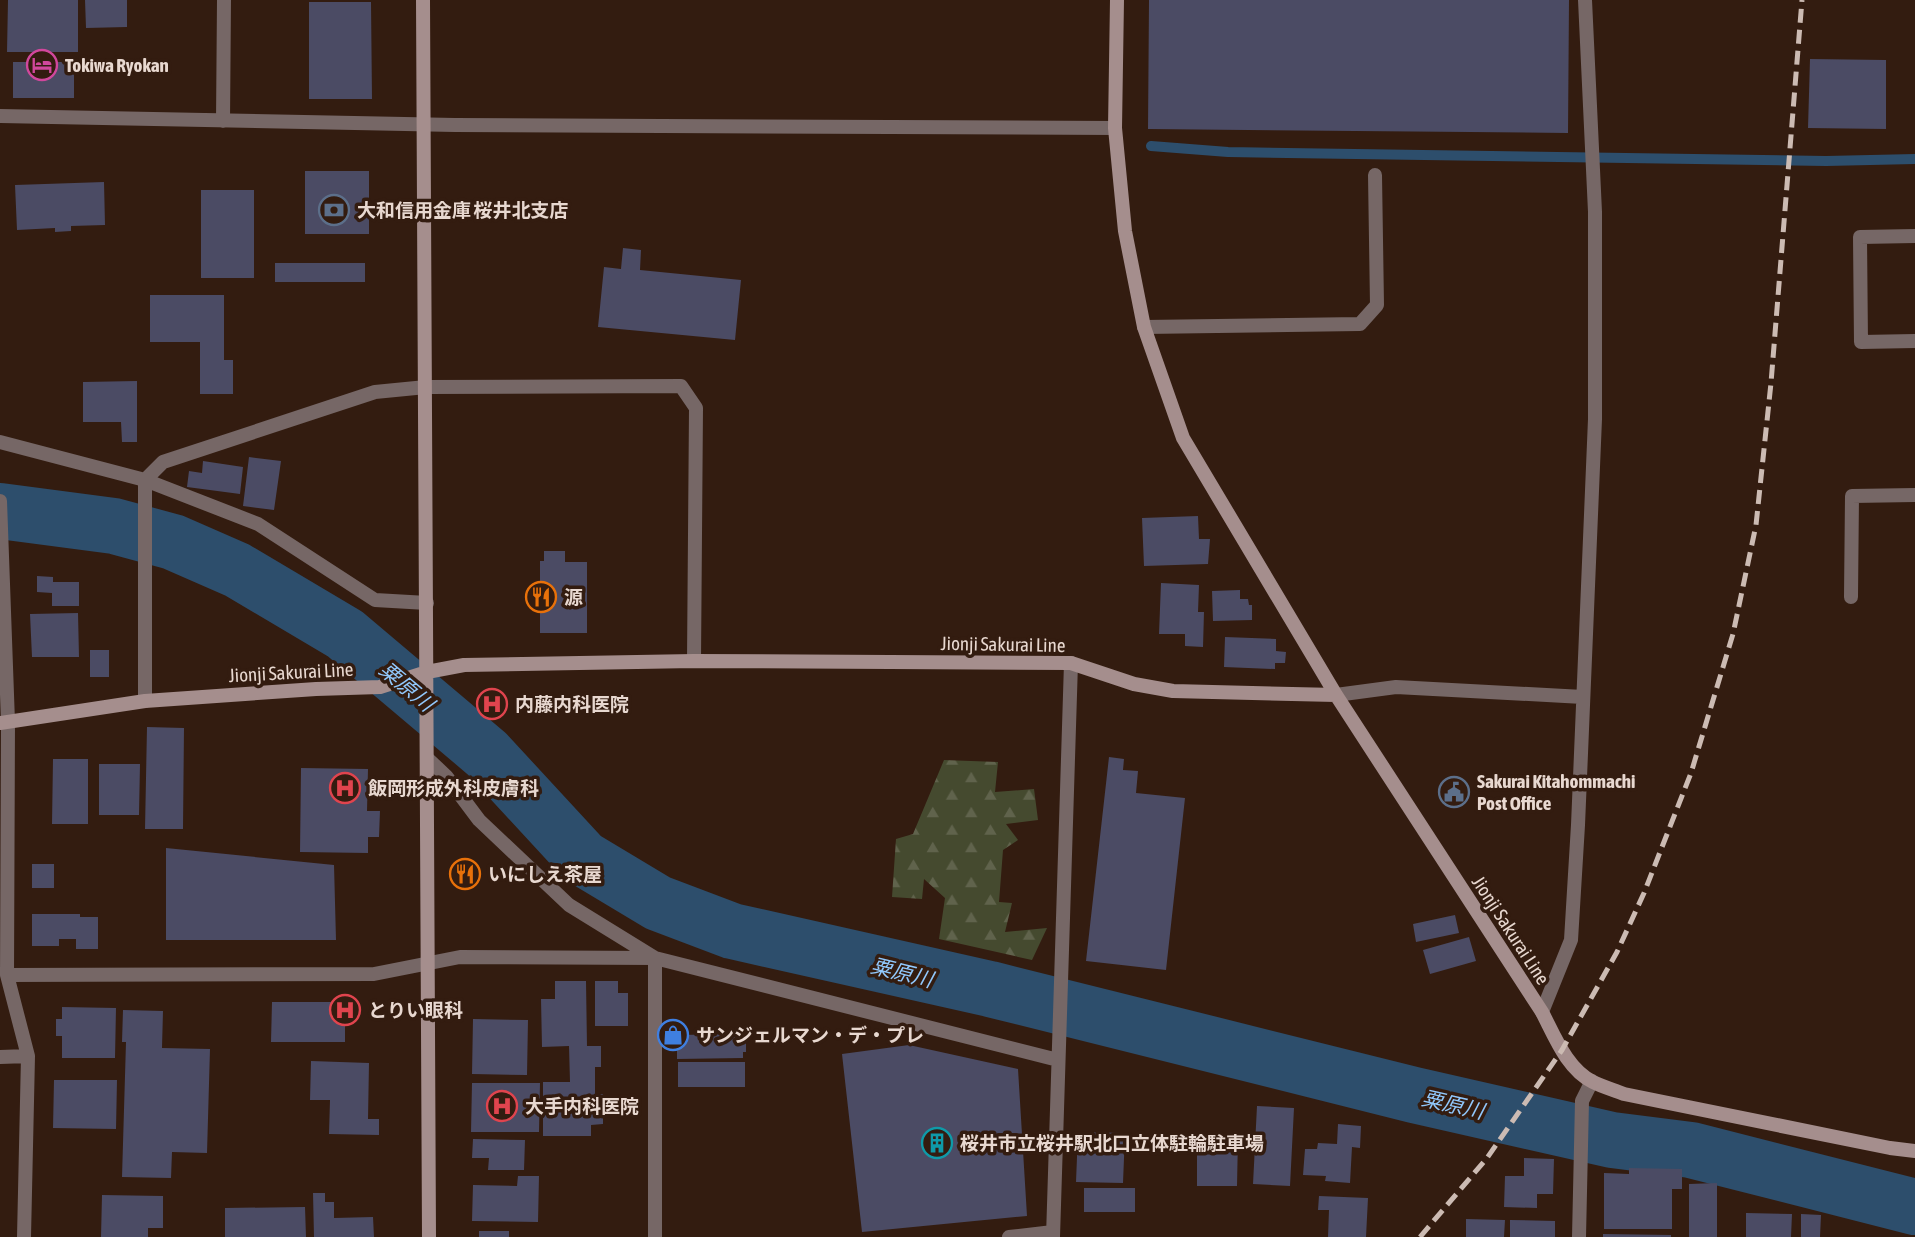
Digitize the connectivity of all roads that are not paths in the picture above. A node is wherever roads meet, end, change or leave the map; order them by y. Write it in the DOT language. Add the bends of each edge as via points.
graph roads {
  1 [pos="223,0"];
  2 [pos="424,0"];
  3 [pos="1117,0"];
  4 [pos="1585,0"];
  5 [pos="0,116"];
  6 [pos="223,121"];
  7 [pos="424,124"];
  8 [pos="1115,128"];
  9 [pos="1375,175"];
  10 [pos="1915,236"];
  11 [pos="1144,327"];
  12 [pos="1915,341"];
  13 [pos="426,387"];
  14 [pos="0,442"];
  15 [pos="145,480"];
  16 [pos="1915,495"];
  17 [pos="0,501"];
  18 [pos="1,551"];
  19 [pos="1851,597"];
  20 [pos="427,603"];
  21 [pos="694,661"];
  22 [pos="1071,663"];
  23 [pos="427,672"];
  24 [pos="1336,695"];
  25 [pos="1583,697"];
  26 [pos="145,701"];
  27 [pos="4,722"];
  28 [pos="428,759"];
  29 [pos="655,958"];
  30 [pos="426,962"];
  31 [pos="7,975"];
  32 [pos="1542,1012"];
  33 [pos="29,1056"];
  34 [pos="0,1057"];
  35 [pos="1058,1060"];
  36 [pos="1592,1081"];
  37 [pos="1915,1151"];
  38 [pos="1053,1235"];
  39 [pos="24,1237"];
  40 [pos="429,1237"];
  41 [pos="655,1237"];
  42 [pos="1009,1237"];
  43 [pos="1579,1237"];
  1 -- 6 [label="street"];
  2 -- 7 [label="main road"];
  3 -- 8 [label="main road"];
  4 -- 25 [label="street" via="1594,179 1595,419"];
  5 -- 6 [label="street"];
  6 -- 7 [label="street"];
  7 -- 8 [label="street"];
  7 -- 13 [label="main road"];
  8 -- 11 [label="main road" via="1125,231"];
  9 -- 11 [label="street" via="1377,305 1360,324"];
  10 -- 12 [label="street" via="1860,237 1861,341"];
  11 -- 24 [label="main road" via="1183,438"];
  13 -- 15 [label="street" via="375,392 163,462"];
  13 -- 20 [label="main road"];
  13 -- 21 [label="street" via="681,386 695,408"];
  14 -- 15 [label="street"];
  15 -- 20 [label="street" via="258,524 375,600"];
  15 -- 26 [label="street"];
  16 -- 19 [label="street" via="1852,496"];
  17 -- 18 [label="street"];
  18 -- 27 [label="street"];
  20 -- 23 [label="main road"];
  21 -- 22 [label="main road, Jionji Sakurai Line"];
  21 -- 23 [label="main road, Jionji Sakurai Line" via="464,665"];
  22 -- 24 [label="main road, Jionji Sakurai Line" via="1172,691"];
  22 -- 35 [label="street"];
  23 -- 26 [label="main road, Jionji Sakurai Line" via="380,687"];
  23 -- 28 [label="main road"];
  24 -- 25 [label="street" via="1396,687"];
  24 -- 32 [label="main road, Jionji Sakurai Line"];
  25 -- 32 [label="street" via="1571,940"];
  26 -- 27 [label="main road, Jionji Sakurai Line"];
  27 -- 31 [label="street"];
  28 -- 29 [label="street" via="479,820 569,905"];
  28 -- 30 [label="main road"];
  29 -- 30 [label="street" via="460,957"];
  29 -- 35 [label="street"];
  29 -- 41 [label="street"];
  30 -- 31 [label="street" via="374,974"];
  30 -- 40 [label="main road"];
  31 -- 33 [label="street"];
  32 -- 36 [label="main road, Jionji Sakurai Line" via="1576,1070"];
  33 -- 34 [label="street"];
  33 -- 39 [label="street"];
  35 -- 38 [label="street"];
  36 -- 37 [label="main road, Jionji Sakurai Line" via="1624,1094 1692,1109"];
  36 -- 43 [label="street" via="1582,1101"];
  38 -- 42 [label="street"];
}
